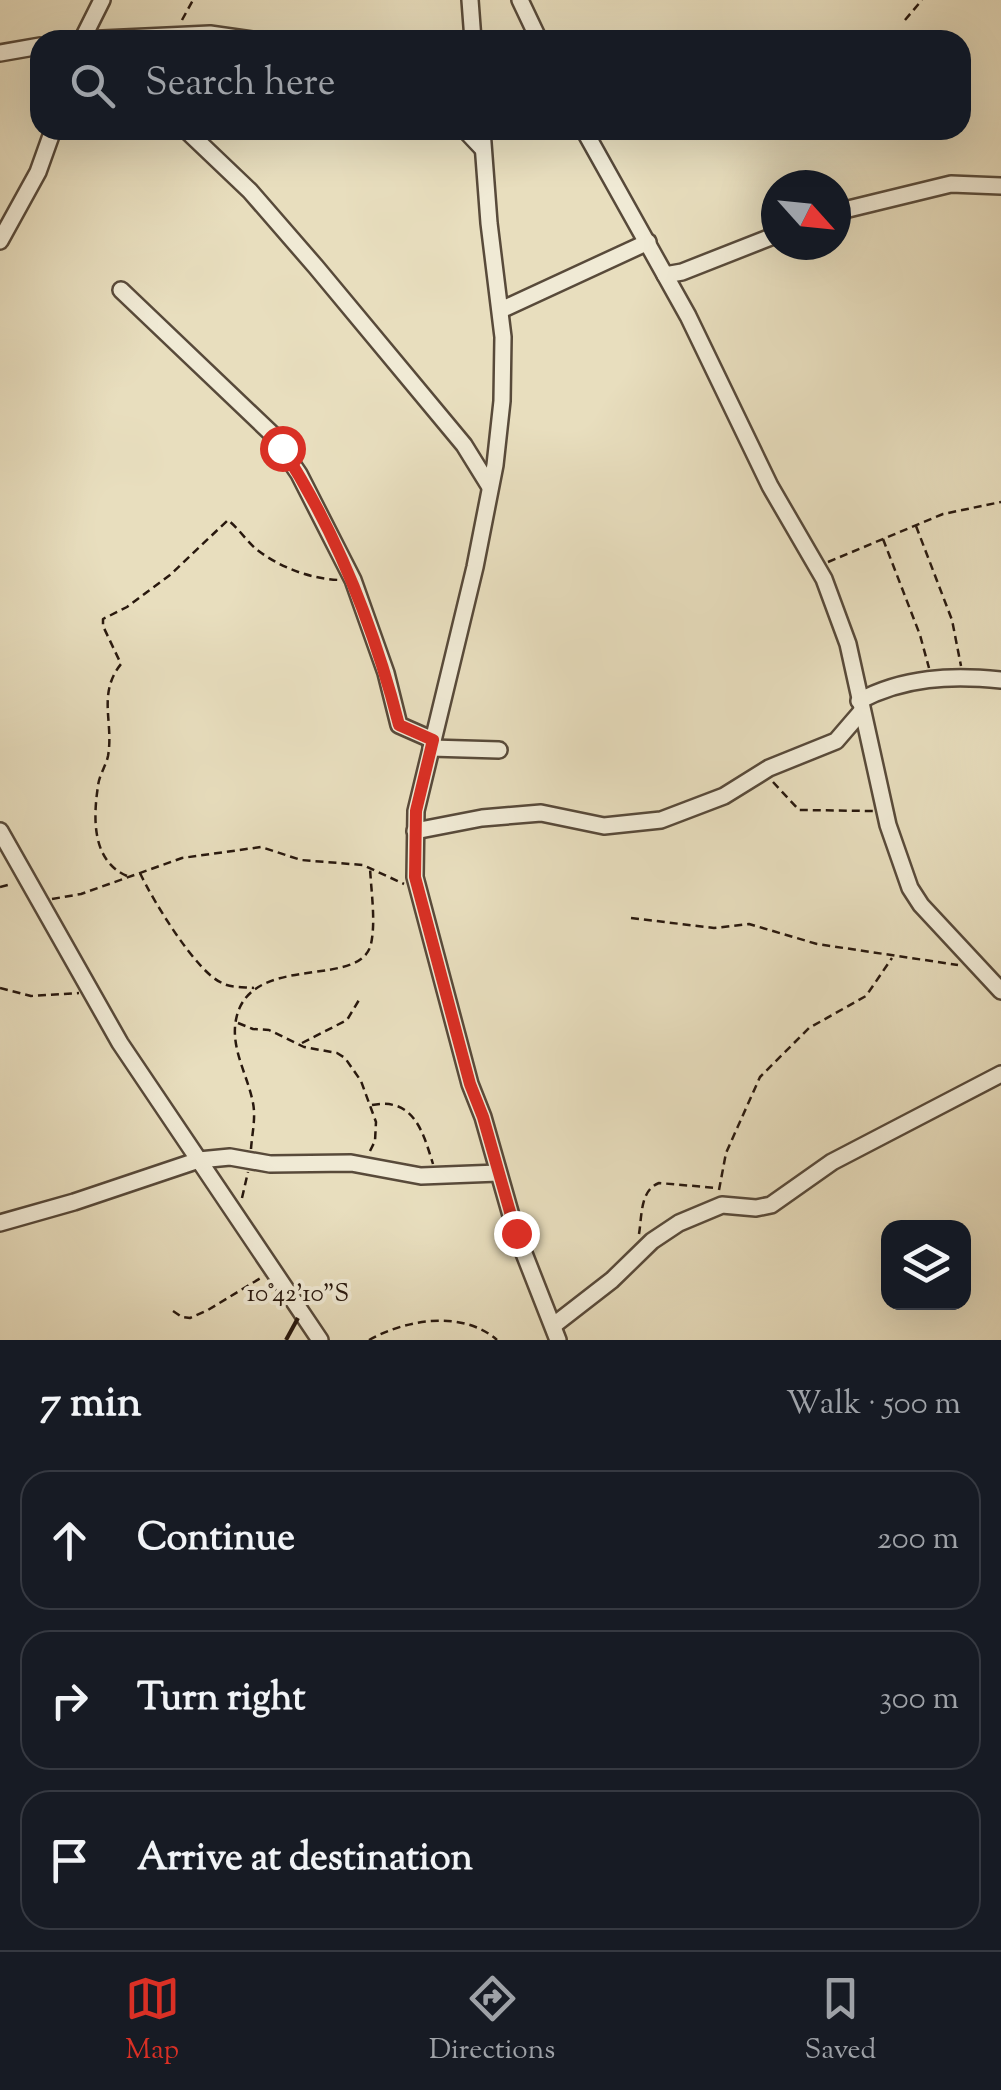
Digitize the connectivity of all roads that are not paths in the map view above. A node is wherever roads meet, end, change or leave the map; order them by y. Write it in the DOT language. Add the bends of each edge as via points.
graph roads {
  1 [pos="102,0"];
  2 [pos="470,0"];
  3 [pos="520,0"];
  4 [pos="87,30"];
  5 [pos="472,30"];
  6 [pos="534,30"];
  7 [pos="30,48"];
  8 [pos="0,53"];
  9 [pos="49,140"];
  10 [pos="196,140"];
  11 [pos="474,140"];
  12 [pos="482,140"];
  13 [pos="590,140"];
  14 [pos="482,148"];
  15 [pos="1001,186"];
  16 [pos="851,208"];
  17 [pos="761,240"];
  18 [pos="0,242"];
  19 [pos="648,242"];
  20 [pos="665,275"];
  21 [pos="122,290"];
  22 [pos="501,310"];
  23 [pos="490,487"];
  24 [pos="1001,680"];
  25 [pos="860,707"];
  26 [pos="432,744"];
  27 [pos="499,750"];
  28 [pos="415,830"];
  29 [pos="0,831"];
  30 [pos="1001,991"];
  31 [pos="1001,1074"];
  32 [pos="199,1160"];
  33 [pos="498,1172"];
  34 [pos="0,1223"];
  35 [pos="556,1332"];
  36 [pos="320,1340"];
  1 -- 4 [label="street"];
  2 -- 5 [label="street"];
  3 -- 6 [label="street"];
  7 -- 8 [label="street"];
  9 -- 18 [label="street"];
  10 -- 23 [label="street" via="316,266 464,445"];
  11 -- 14 [label="street"];
  12 -- 14 [label="street"];
  13 -- 19 [label="street"];
  14 -- 22 [label="street"];
  15 -- 16 [label="street" via="951,184"];
  17 -- 20 [label="street"];
  19 -- 20 [label="street"];
  19 -- 22 [label="street"];
  20 -- 25 [label="street" via="817,566 848,644"];
  21 -- 26 [label="street" via="272,434 352,580 399,725"];
  22 -- 23 [label="street" via="502,401"];
  23 -- 26 [label="street"];
  24 -- 25 [label="street" via="962,677 892,686"];
  25 -- 28 [label="street" via="836,741 724,796 643,823 593,826 541,813"];
  25 -- 30 [label="street" via="910,888"];
  26 -- 27 [label="street"];
  26 -- 28 [label="street"];
  28 -- 33 [label="street" via="415,877"];
  29 -- 32 [label="street" via="90,993"];
  31 -- 35 [label="street" via="832,1162 783,1199 756,1208 720,1197 636,1257"];
  32 -- 33 [label="street" via="364,1164 421,1176"];
  32 -- 34 [label="street"];
  32 -- 36 [label="street"];
  33 -- 35 [label="street"];
}
